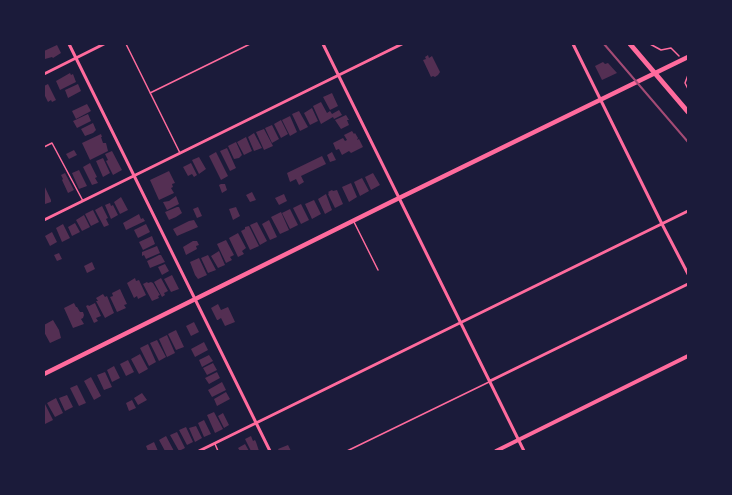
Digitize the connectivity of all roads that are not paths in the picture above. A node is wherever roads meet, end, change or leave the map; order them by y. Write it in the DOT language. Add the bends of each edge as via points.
graph roads {
  1 [pos="69,44"];
  2 [pos="104,44"];
  3 [pos="126,44"];
  4 [pos="250,44"];
  5 [pos="323,44"];
  6 [pos="402,44"];
  7 [pos="573,44"];
  8 [pos="630,44"];
  9 [pos="688,57"];
  10 [pos="76,58"];
  11 [pos="655,73"];
  12 [pos="44,74"];
  13 [pos="339,76"];
  14 [pos="150,93"];
  15 [pos="601,100"];
  16 [pos="688,112"];
  17 [pos="44,147"];
  18 [pos="180,153"];
  19 [pos="134,175"];
  20 [pos="399,198"];
  21 [pos="83,201"];
  22 [pos="688,211"];
  23 [pos="44,220"];
  24 [pos="354,220"];
  25 [pos="662,224"];
  26 [pos="378,270"];
  27 [pos="688,274"];
  28 [pos="688,284"];
  29 [pos="195,299"];
  30 [pos="460,322"];
  31 [pos="688,356"];
  32 [pos="44,374"];
  33 [pos="490,381"];
  34 [pos="256,423"];
  35 [pos="519,440"];
  36 [pos="215,443"];
  37 [pos="199,451"];
  38 [pos="218,451"];
  39 [pos="270,451"];
  40 [pos="347,451"];
  41 [pos="496,451"];
  42 [pos="524,451"];
  1 -- 10 [label="street"];
  2 -- 10 [label="street"];
  3 -- 14 [label="lane"];
  4 -- 14 [label="lane"];
  5 -- 13 [label="street"];
  6 -- 13 [label="street"];
  7 -- 15 [label="street"];
  8 -- 11 [label="highway"];
  9 -- 11 [label="main road"];
  10 -- 12 [label="street"];
  10 -- 19 [label="street"];
  11 -- 15 [label="main road"];
  11 -- 16 [label="highway"];
  13 -- 18 [label="street"];
  13 -- 20 [label="street"];
  14 -- 18 [label="lane"];
  15 -- 20 [label="main road"];
  15 -- 25 [label="street"];
  17 -- 21 [label="lane" via="52,143"];
  18 -- 19 [label="street"];
  19 -- 21 [label="street"];
  19 -- 29 [label="street"];
  20 -- 24 [label="main road"];
  20 -- 30 [label="street"];
  21 -- 23 [label="street"];
  22 -- 25 [label="street"];
  24 -- 26 [label="lane"];
  24 -- 29 [label="main road"];
  25 -- 27 [label="street"];
  25 -- 30 [label="street"];
  28 -- 33 [label="street"];
  29 -- 32 [label="main road"];
  29 -- 34 [label="street"];
  30 -- 33 [label="street"];
  30 -- 34 [label="street"];
  31 -- 35 [label="street"];
  33 -- 35 [label="street"];
  33 -- 40 [label="lane"];
  34 -- 36 [label="street"];
  34 -- 39 [label="street"];
  35 -- 41 [label="street"];
  35 -- 42 [label="street"];
  36 -- 37 [label="street"];
  36 -- 38 [label="lane"];
}
